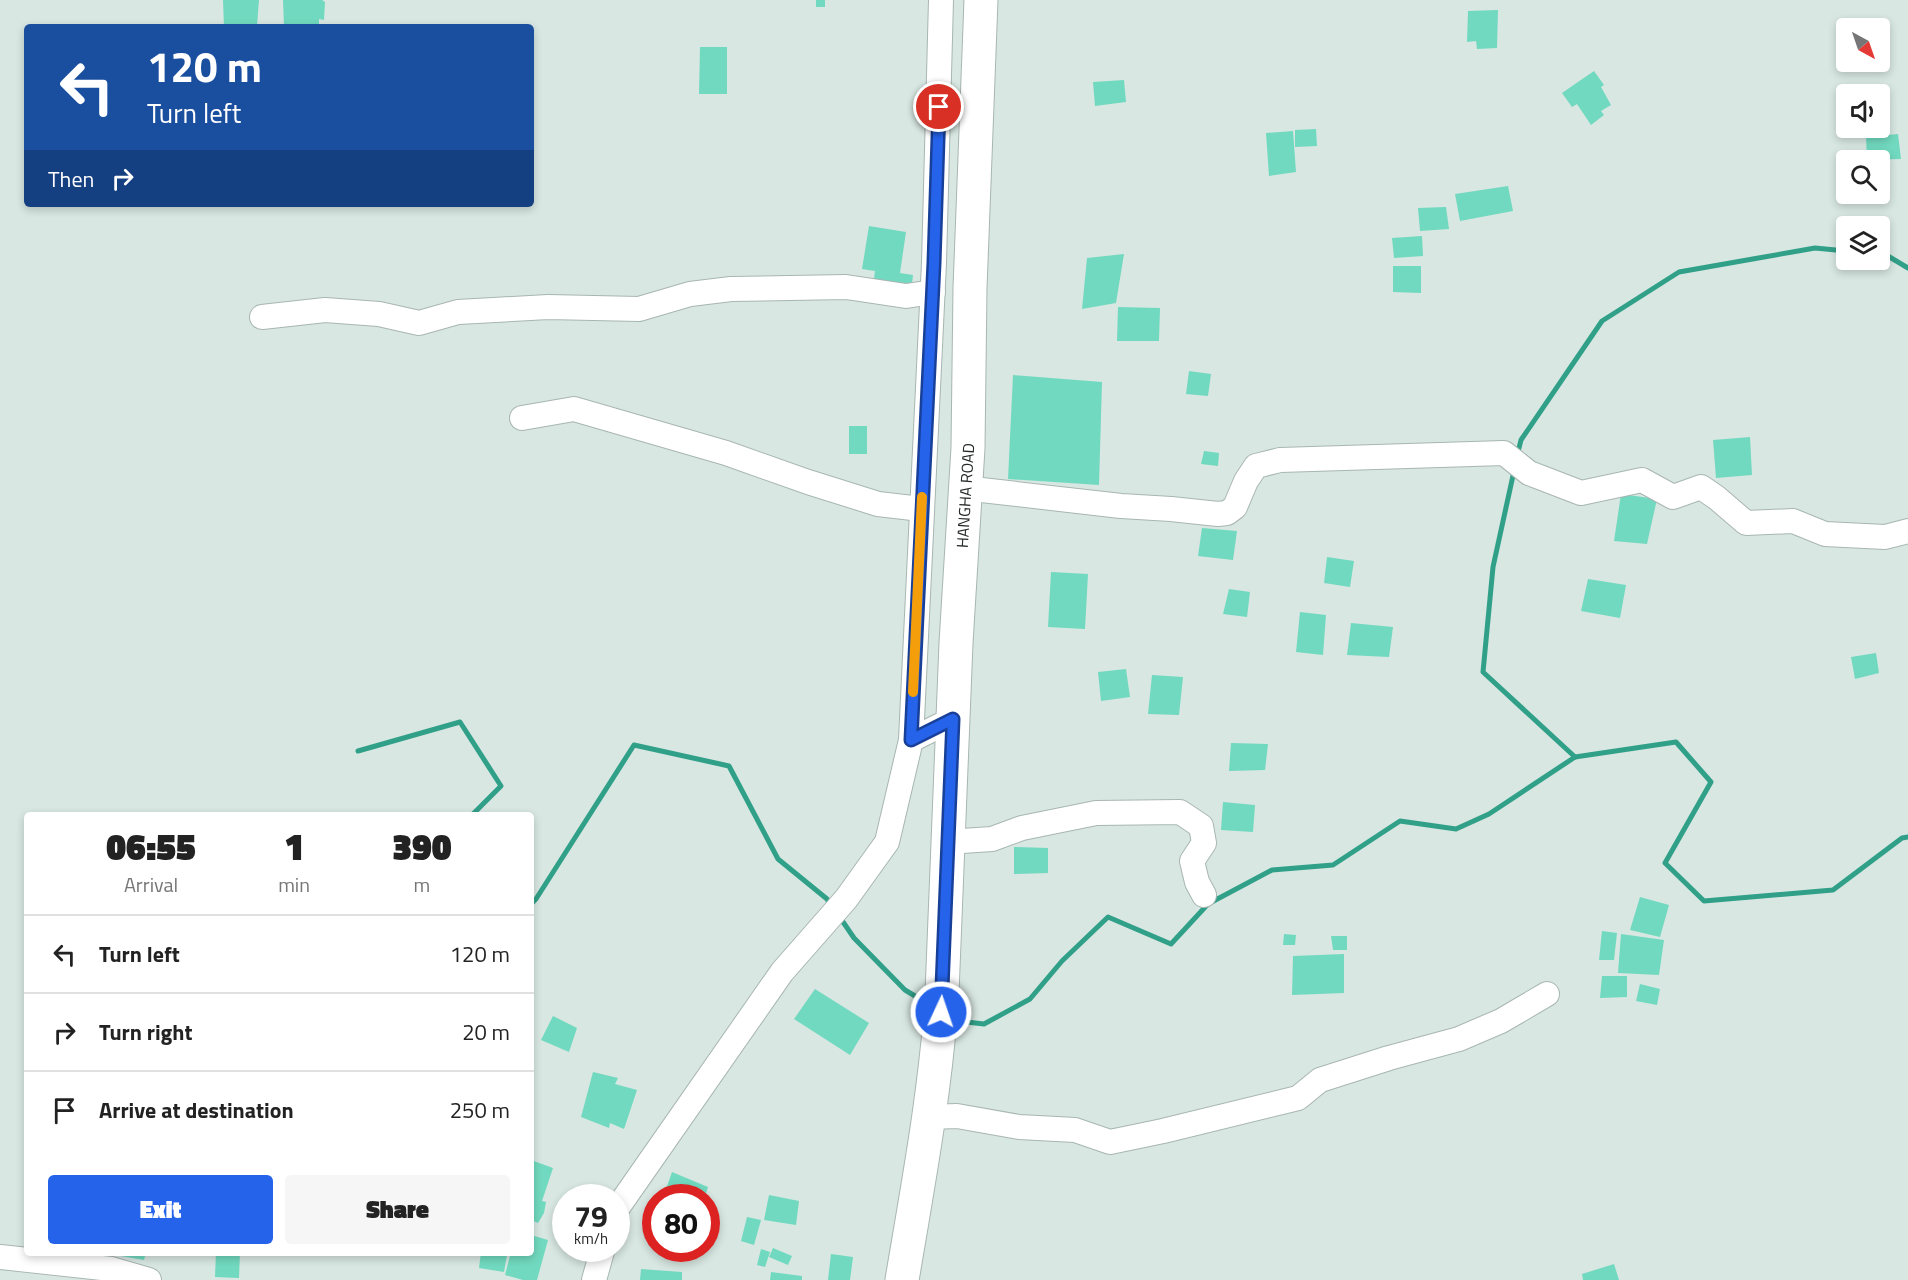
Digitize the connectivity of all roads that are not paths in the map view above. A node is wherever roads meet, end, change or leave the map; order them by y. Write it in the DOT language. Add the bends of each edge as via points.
graph roads {
  1 [pos="941,0"];
  2 [pos="981,0"];
  3 [pos="933,292"];
  4 [pos="262,316"];
  5 [pos="522,418"];
  6 [pos="964,488"];
  7 [pos="921,509"];
  8 [pos="1908,531"];
  9 [pos="953,719"];
  10 [pos="911,740"];
  11 [pos="947,842"];
  12 [pos="1204,895"];
  13 [pos="1547,994"];
  14 [pos="928,1117"];
  15 [pos="630,1190"];
  16 [pos="0,1257"];
  17 [pos="599,1262"];
  18 [pos="149,1280"];
  19 [pos="594,1280"];
  20 [pos="902,1280"];
  1 -- 3 [label="street"];
  2 -- 6 [label="highway, HANGHA ROAD"];
  3 -- 4 [label="street" via="906,296 846,287 731,289 690,294 639,309 548,307 458,312 419,323 380,314 325,310"];
  3 -- 7 [label="street"];
  5 -- 7 [label="street" via="574,409 726,453 878,504"];
  6 -- 8 [label="street" via="1218,514 1235,507 1252,470 1262,463 1504,453 1529,473 1581,493 1642,480 1673,497 1701,487 1746,523 1793,521 1825,534 1885,537"];
  6 -- 9 [label="highway, HANGHA ROAD"];
  7 -- 10 [label="street"];
  9 -- 10 [label="street"];
  9 -- 11 [label="highway, HANGHA ROAD"];
  10 -- 15 [label="street" via="887,842 846,899 782,972"];
  11 -- 12 [label="street" via="992,839 1022,828 1096,813 1180,812 1201,826 1204,843 1192,861"];
  11 -- 14 [label="highway, HANGHA ROAD" via="940,1032"];
  13 -- 14 [label="street" via="1459,1040 1320,1080 1298,1098 1110,1142 1075,1130 1019,1127 957,1116"];
  14 -- 20 [label="highway, HANGHA ROAD"];
  16 -- 18 [label="street" via="111,1269"];
  17 -- 19 [label="street"];
}
